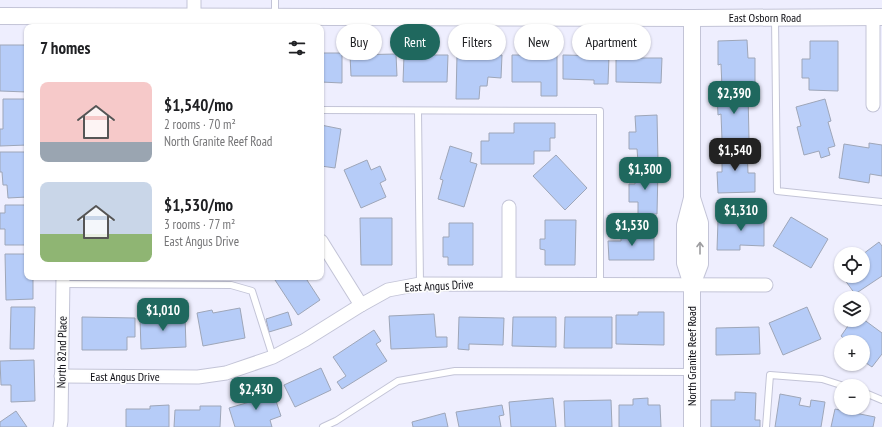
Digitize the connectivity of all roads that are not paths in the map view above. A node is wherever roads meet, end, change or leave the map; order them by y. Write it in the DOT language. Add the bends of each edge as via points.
graph roads {
  1 [pos="194,0"];
  2 [pos="275,0"];
  3 [pos="0,16"];
  4 [pos="194,17"];
  5 [pos="275,17"];
  6 [pos="878,17"];
  7 [pos="692,18"];
  8 [pos="775,18"];
  9 [pos="62,22"];
  10 [pos="873,106"];
  11 [pos="324,110"];
  12 [pos="418,111"];
  13 [pos="882,202"];
  14 [pos="509,207"];
  15 [pos="324,245"];
  16 [pos="63,281"];
  17 [pos="420,284"];
  18 [pos="509,284"];
  19 [pos="600,285"];
  20 [pos="692,285"];
  21 [pos="766,285"];
  22 [pos="361,305"];
  23 [pos="273,357"];
  24 [pos="692,372"];
  25 [pos="61,376"];
  26 [pos="834,383"];
  27 [pos="870,395"];
  28 [pos="882,400"];
  29 [pos="60,427"];
  30 [pos="322,427"];
  31 [pos="692,427"];
  32 [pos="766,427"];
  1 -- 4 [label="street"];
  2 -- 5 [label="lane"];
  3 -- 9 [label="street, East Osborn Road"];
  4 -- 5 [label="street, East Osborn Road"];
  4 -- 9 [label="street, East Osborn Road"];
  5 -- 7 [label="street, East Osborn Road"];
  6 -- 8 [label="street, East Osborn Road"];
  6 -- 10 [label="street"];
  7 -- 8 [label="street, East Osborn Road"];
  7 -- 20 [label="street, North Granite Reef Road" via="692,198 685,225 685,263"];
  8 -- 13 [label="lane" via="777,191"];
  11 -- 12 [label="lane"];
  12 -- 17 [label="lane"];
  12 -- 19 [label="lane" via="600,111"];
  14 -- 18 [label="street"];
  15 -- 22 [label="street"];
  16 -- 23 [label="lane" via="231,285 252,291"];
  16 -- 25 [label="street, North 82nd Place"];
  17 -- 18 [label="street, East Angus Drive"];
  17 -- 22 [label="street, East Angus Drive" via="388,290"];
  18 -- 19 [label="street, East Angus Drive"];
  19 -- 20 [label="street, East Angus Drive"];
  20 -- 21 [label="street, East Angus Drive"];
  20 -- 24 [label="street, North Granite Reef Road"];
  22 -- 23 [label="street, East Angus Drive"];
  23 -- 25 [label="street, East Angus Drive" via="226,374 198,377"];
  24 -- 30 [label="lane" via="455,371 398,381 336,421"];
  24 -- 31 [label="street, North Granite Reef Road"];
  25 -- 29 [label="street, North 82nd Place"];
  26 -- 32 [label="lane" via="770,375"];
  27 -- 28 [label="lane"];
}
